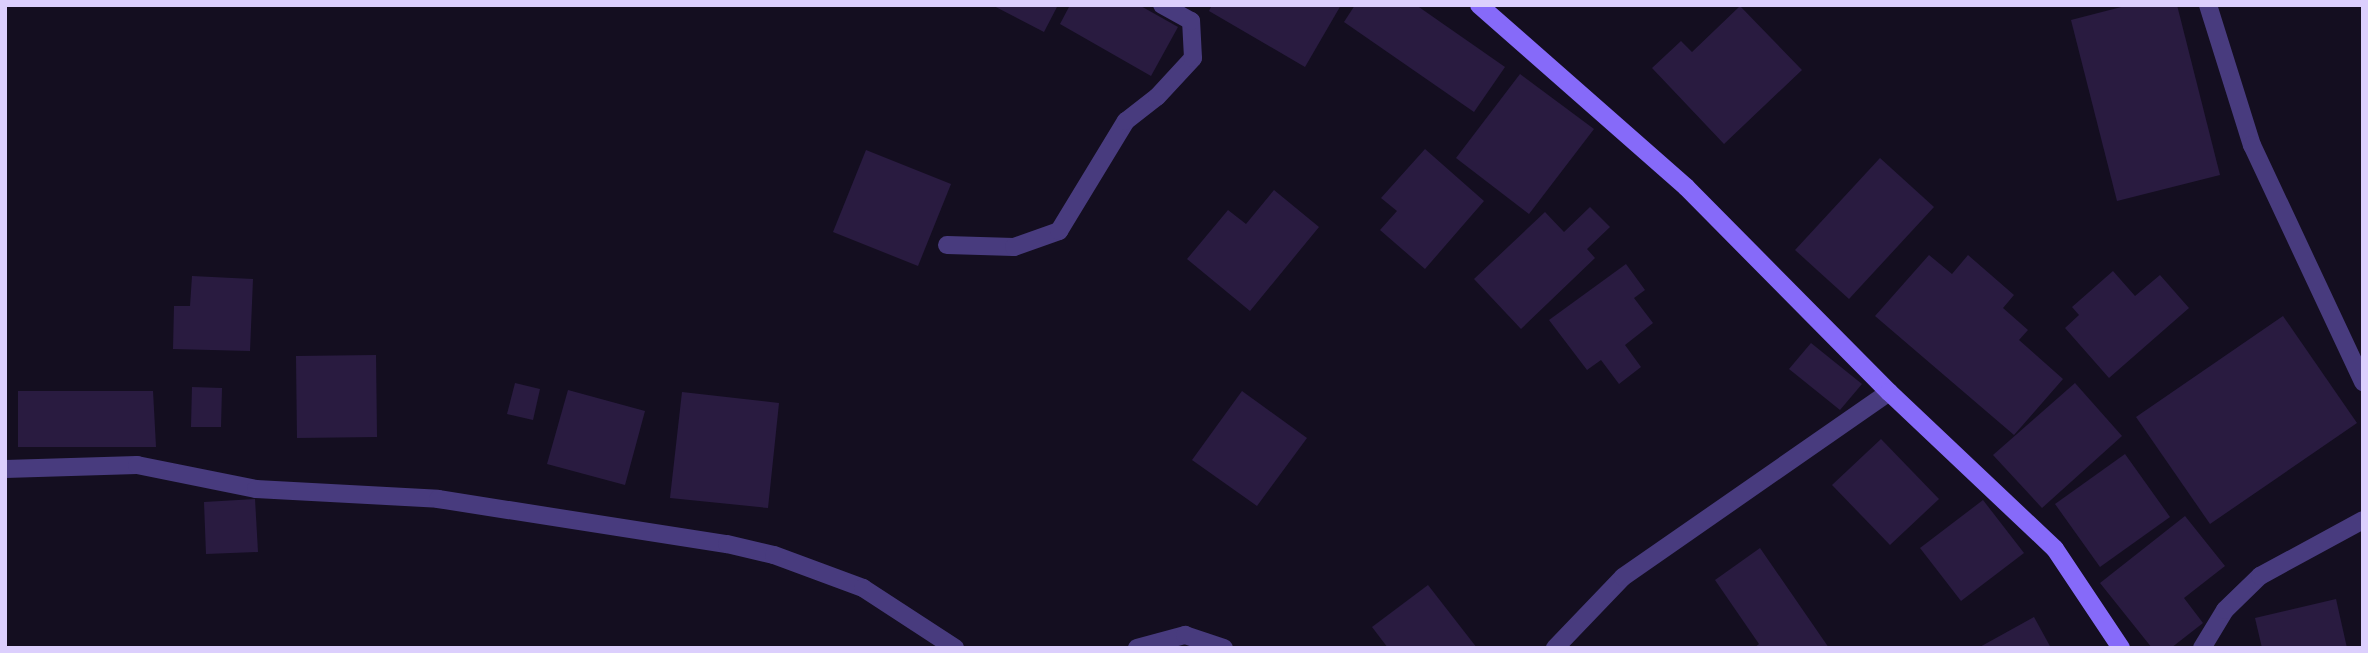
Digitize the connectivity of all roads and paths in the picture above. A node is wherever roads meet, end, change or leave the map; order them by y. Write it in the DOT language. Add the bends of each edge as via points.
graph roads {
  1 [pos="1162,5"];
  2 [pos="1479,5"];
  3 [pos="2208,5"];
  4 [pos="947,245"];
  5 [pos="2363,383"];
  6 [pos="1889,392"];
  7 [pos="5,469"];
  8 [pos="2363,520"];
  9 [pos="955,648"];
  10 [pos="1137,648"];
  11 [pos="1224,648"];
  12 [pos="1555,648"];
  13 [pos="2121,648"];
  14 [pos="2202,648"];
  1 -- 4 [label="street" via="1191,21 1193,58 1157,97 1126,121 1059,231 1014,247"];
  2 -- 6 [label="street" via="1686,187"];
  3 -- 5 [label="street" via="2252,145"];
  6 -- 12 [label="street" via="1623,577"];
  6 -- 13 [label="street" via="2055,549"];
  7 -- 9 [label="street" via="137,466 256,489 438,499 727,544 774,555 863,588"];
  8 -- 14 [label="street" via="2260,576 2225,610"];
  10 -- 11 [label="street" via="1185,635"];
}
